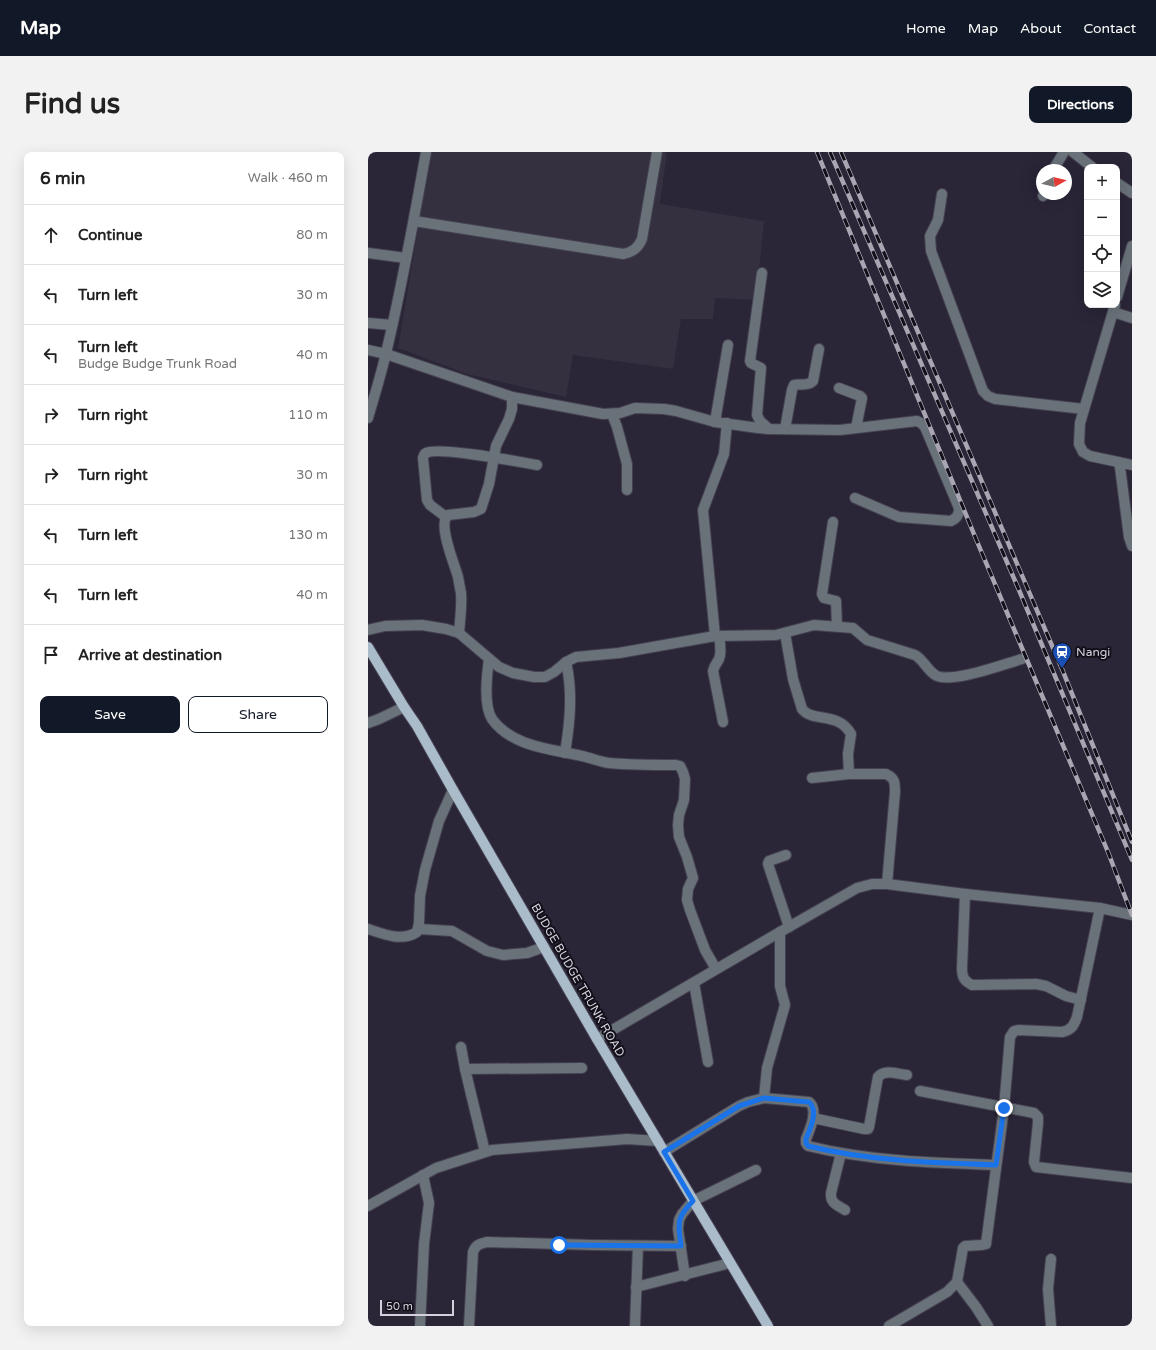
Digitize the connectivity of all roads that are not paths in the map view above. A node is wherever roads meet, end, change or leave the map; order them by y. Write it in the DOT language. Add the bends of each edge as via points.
graph roads {
  1 [pos="426,152"];
  2 [pos="657,152"];
  3 [pos="1064,152"];
  4 [pos="1072,152"];
  5 [pos="1057,164"];
  6 [pos="1088,164"];
  7 [pos="1120,185"];
  8 [pos="1132,193"];
  9 [pos="942,194"];
  10 [pos="414,221"];
  11 [pos="1132,246"];
  12 [pos="368,253"];
  13 [pos="406,258"];
  14 [pos="762,273"];
  15 [pos="1120,287"];
  16 [pos="1114,308"];
  17 [pos="1132,318"];
  18 [pos="368,323"];
  19 [pos="392,325"];
  20 [pos="728,345"];
  21 [pos="819,349"];
  22 [pos="368,350"];
  23 [pos="386,354"];
  24 [pos="839,388"];
  25 [pos="512,397"];
  26 [pos="1084,409"];
  27 [pos="612,414"];
  28 [pos="368,418"];
  29 [pos="715,422"];
  30 [pos="727,423"];
  31 [pos="856,428"];
  32 [pos="769,429"];
  33 [pos="785,429"];
  34 [pos="494,458"];
  35 [pos="1118,462"];
  36 [pos="537,464"];
  37 [pos="1132,465"];
  38 [pos="627,490"];
  39 [pos="855,498"];
  40 [pos="446,517"];
  41 [pos="832,522"];
  42 [pos="1132,546"];
  43 [pos="837,626"];
  44 [pos="368,630"];
  45 [pos="458,633"];
  46 [pos="785,633"];
  47 [pos="717,636"];
  48 [pos="368,647"];
  49 [pos="489,659"];
  50 [pos="1022,659"];
  51 [pos="566,662"];
  52 [pos="404,707"];
  53 [pos="723,722"];
  54 [pos="368,723"];
  55 [pos="565,753"];
  56 [pos="848,774"];
  57 [pos="812,778"];
  58 [pos="453,790"];
  59 [pos="786,855"];
  60 [pos="887,884"];
  61 [pos="965,894"];
  62 [pos="1100,908"];
  63 [pos="1132,915"];
  64 [pos="368,929"];
  65 [pos="418,929"];
  66 [pos="784,929"];
  67 [pos="544,947"];
  68 [pos="716,969"];
  69 [pos="694,983"];
  70 [pos="1081,1000"];
  71 [pos="597,1039"];
  72 [pos="462,1046"];
  73 [pos="708,1062"];
  74 [pos="465,1068"];
  75 [pos="582,1068"];
  76 [pos="907,1075"];
  77 [pos="920,1091"];
  78 [pos="764,1098"];
  79 [pos="1004,1108"];
  80 [pos="813,1118"];
  81 [pos="658,1142"];
  82 [pos="485,1152"];
  83 [pos="664,1152"];
  84 [pos="841,1153"];
  85 [pos="996,1165"];
  86 [pos="756,1170"];
  87 [pos="423,1175"];
  88 [pos="1132,1178"];
  89 [pos="369,1201"];
  90 [pos="693,1201"];
  91 [pos="845,1210"];
  92 [pos="638,1246"];
  93 [pos="681,1246"];
  94 [pos="1051,1259"];
  95 [pos="730,1263"];
  96 [pos="685,1276"];
  97 [pos="957,1282"];
  98 [pos="636,1288"];
  99 [pos="420,1326"];
  100 [pos="469,1326"];
  101 [pos="635,1326"];
  102 [pos="768,1326"];
  103 [pos="889,1326"];
  104 [pos="988,1326"];
  105 [pos="1051,1326"];
  1 -- 10 [label="street"];
  2 -- 10 [label="street" via="642,239 632,253 623,254"];
  3 -- 5 [label="street"];
  4 -- 6 [label="street"];
  7 -- 8 [label="street"];
  9 -- 26 [label="street" via="938,220 930,236 931,251 983,391 995,399"];
  10 -- 13 [label="street"];
  11 -- 15 [label="street"];
  12 -- 13 [label="street"];
  13 -- 19 [label="street"];
  14 -- 32 [label="street" via="750,361 761,368 757,415"];
  16 -- 17 [label="street"];
  16 -- 26 [label="street"];
  18 -- 19 [label="street"];
  19 -- 23 [label="street"];
  20 -- 29 [label="street"];
  21 -- 33 [label="street" via="810,384 794,385"];
  22 -- 23 [label="street"];
  23 -- 25 [label="street"];
  23 -- 28 [label="street"];
  24 -- 31 [label="street" via="862,398"];
  25 -- 27 [label="street"];
  25 -- 34 [label="street" via="512,409 496,446"];
  26 -- 35 [label="street" via="1079,444 1083,452"];
  27 -- 29 [label="street" via="635,408 664,409"];
  27 -- 38 [label="street" via="627,464"];
  29 -- 30 [label="street"];
  30 -- 32 [label="street"];
  30 -- 47 [label="street" via="724,454 703,510"];
  31 -- 33 [label="street"];
  31 -- 39 [label="street" via="912,421 921,423 925,427 959,508 959,514 951,521 907,518 890,514"];
  32 -- 33 [label="street"];
  34 -- 36 [label="street"];
  34 -- 40 [label="street" via="481,509"];
  34 -- 40 [label="street" via="435,451 424,454 427,500"];
  35 -- 37 [label="street"];
  35 -- 42 [label="street"];
  40 -- 45 [label="street" via="445,530 461,594"];
  41 -- 43 [label="street" via="822,594 826,599 836,601"];
  43 -- 46 [label="street" via="805,627"];
  43 -- 50 [label="street" via="853,628 867,640 915,654 934,674 945,678 962,676"];
  44 -- 45 [label="street" via="385,626 422,625"];
  45 -- 49 [label="street"];
  46 -- 47 [label="street"];
  46 -- 56 [label="street" via="793,679 802,709 811,716 831,718 839,722 851,734"];
  47 -- 51 [label="street" via="619,653 576,657"];
  47 -- 53 [label="street" via="721,652 713,671"];
  48 -- 52 [label="main road, BUDGE BUDGE TRUNK ROAD"];
  49 -- 51 [label="street" via="513,673 534,677 545,677"];
  49 -- 55 [label="street" via="486,686 491,718 506,733 519,741"];
  51 -- 55 [label="street" via="571,688 570,723"];
  52 -- 54 [label="street"];
  52 -- 58 [label="main road, BUDGE BUDGE TRUNK ROAD"];
  55 -- 68 [label="street" via="608,762 680,766 685,780 684,800 679,815 679,837 693,878 687,900"];
  56 -- 57 [label="street"];
  56 -- 60 [label="street" via="886,774 892,776 894,781"];
  58 -- 65 [label="street" via="439,822 425,870"];
  58 -- 67 [label="main road, BUDGE BUDGE TRUNK ROAD"];
  59 -- 66 [label="street" via="769,861 768,864"];
  60 -- 61 [label="street"];
  60 -- 66 [label="street" via="857,888"];
  61 -- 62 [label="street"];
  61 -- 70 [label="street" via="962,976 966,982 972,985 1036,984"];
  62 -- 63 [label="street"];
  62 -- 70 [label="street"];
  64 -- 65 [label="street" via="399,937 413,935"];
  65 -- 67 [label="street" via="452,931 487,951 503,955 527,953"];
  66 -- 68 [label="street"];
  66 -- 78 [label="street" via="780,986 785,1005 767,1068"];
  67 -- 71 [label="main road, BUDGE BUDGE TRUNK ROAD"];
  68 -- 69 [label="street"];
  69 -- 71 [label="street"];
  69 -- 73 [label="street"];
  70 -- 79 [label="street" via="1078,1017 1069,1031 1018,1030 1012,1033"];
  71 -- 81 [label="main road, BUDGE BUDGE TRUNK ROAD"];
  72 -- 74 [label="street"];
  74 -- 75 [label="street"];
  74 -- 82 [label="street"];
  76 -- 80 [label="street" via="886,1072 878,1077 868,1128"];
  77 -- 79 [label="street"];
  78 -- 80 [label="street" via="809,1102 812,1105"];
  78 -- 83 [label="street" via="739,1106"];
  79 -- 85 [label="street"];
  79 -- 88 [label="street" via="1034,1113 1038,1117 1034,1162 1036,1167"];
  80 -- 84 [label="street" via="806,1139 808,1146"];
  81 -- 82 [label="street" via="627,1139"];
  81 -- 83 [label="main road, BUDGE BUDGE TRUNK ROAD"];
  82 -- 87 [label="street" via="436,1168"];
  83 -- 90 [label="main road, BUDGE BUDGE TRUNK ROAD"];
  84 -- 85 [label="street" via="905,1161"];
  84 -- 91 [label="street" via="830,1198"];
  85 -- 97 [label="street" via="986,1244 963,1248"];
  86 -- 90 [label="street"];
  87 -- 89 [label="street"];
  87 -- 99 [label="street" via="429,1203"];
  90 -- 93 [label="street" via="679,1220"];
  90 -- 95 [label="main road, BUDGE BUDGE TRUNK ROAD"];
  92 -- 93 [label="street"];
  92 -- 98 [label="street"];
  92 -- 100 [label="street" via="494,1242 475,1246"];
  93 -- 96 [label="street"];
  94 -- 105 [label="street" via="1048,1290"];
  95 -- 96 [label="street"];
  95 -- 102 [label="main road, BUDGE BUDGE TRUNK ROAD"];
  96 -- 98 [label="street"];
  97 -- 103 [label="street" via="947,1292"];
  97 -- 104 [label="street"];
  98 -- 101 [label="street"];
}
